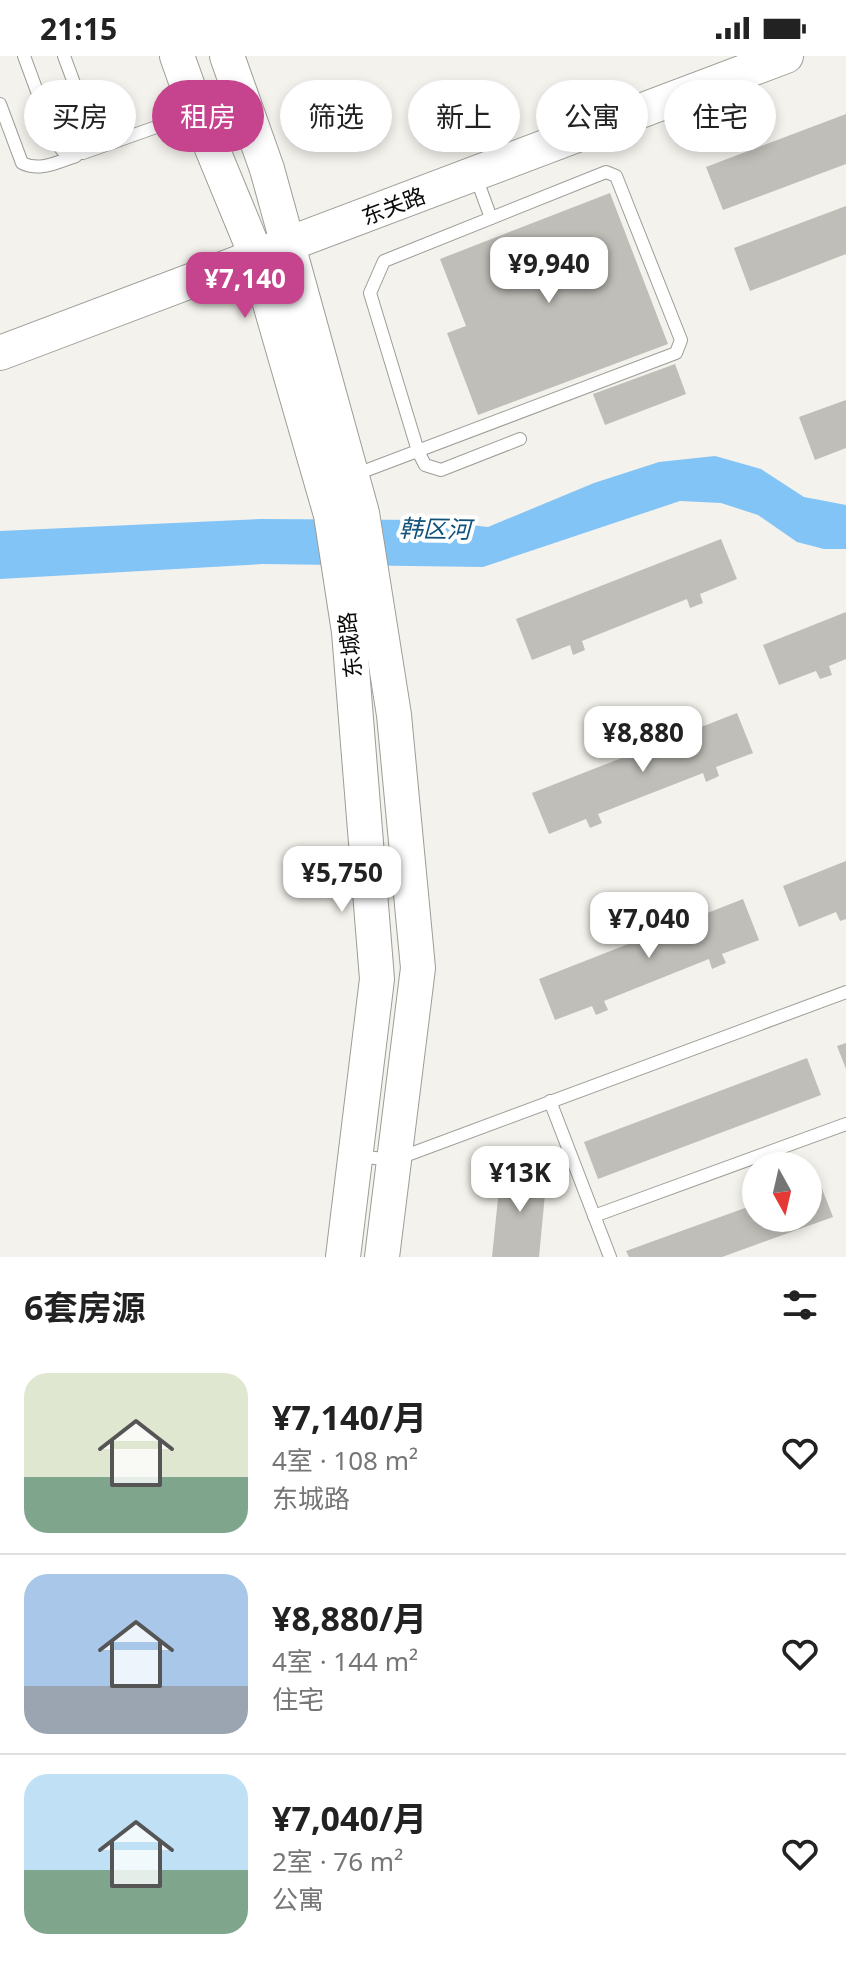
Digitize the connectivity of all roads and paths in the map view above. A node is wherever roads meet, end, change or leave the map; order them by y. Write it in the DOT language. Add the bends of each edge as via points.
graph roads {
  1 [pos="24,56"];
  2 [pos="64,56"];
  3 [pos="177,56"];
  4 [pos="227,56"];
  5 [pos="786,56"];
  6 [pos="73,80"];
  7 [pos="186,80"];
  8 [pos="235,80"];
  9 [pos="0,104"];
  10 [pos="86,152"];
  11 [pos="214,152"];
  12 [pos="261,152"];
  13 [pos="83,153"];
  14 [pos="475,174"];
  15 [pos="491,218"];
  16 [pos="288,244"];
  17 [pos="256,255"];
  18 [pos="0,353"];
  19 [pos="520,439"];
  20 [pos="418,451"];
  21 [pos="351,476"];
  22 [pos="346,514"];
  23 [pos="356,569"];
  24 [pos="846,992"];
  25 [pos="550,1101"];
  26 [pos="846,1124"];
  27 [pos="355,1156"];
  28 [pos="394,1160"];
  29 [pos="594,1216"];
  30 [pos="343,1257"];
  31 [pos="382,1257"];
  32 [pos="610,1257"];
  1 -- 13 [label="lane" via="56,143 65,153"];
  2 -- 6 [label="lane"];
  3 -- 7 [label="main road, 东城路"];
  4 -- 8 [label="main road, 东城路"];
  5 -- 14 [label="main road, 东关路"];
  9 -- 13 [label="lane" via="22,163 42,167"];
  10 -- 13 [label="lane"];
  11 -- 17 [label="main road, 东城路"];
  12 -- 16 [label="main road, 东城路"];
  14 -- 15 [label="lane"];
  14 -- 16 [label="main road, 东关路"];
  15 -- 20 [label="lane" via="384,261 370,293"];
  15 -- 20 [label="lane" via="606,172 616,176 681,340 676,353"];
  16 -- 17 [label="main road, 东关路"];
  16 -- 21 [label="main road, 东城路"];
  17 -- 18 [label="main road, 东关路"];
  17 -- 22 [label="main road, 东城路"];
  19 -- 20 [label="lane" via="441,470 425,465"];
  20 -- 21 [label="lane"];
  21 -- 22 [label="main road, 东城路"];
  22 -- 23 [label="main road, 东城路"];
  23 -- 27 [label="main road, 东城路" via="349,632 377,979"];
  23 -- 28 [label="main road, 东城路" via="394,715 418,968"];
  24 -- 25 [label="lane"];
  25 -- 28 [label="lane"];
  25 -- 29 [label="lane"];
  26 -- 29 [label="lane"];
  27 -- 28 [label="lane"];
  27 -- 30 [label="main road, 东城路"];
  28 -- 31 [label="main road, 东城路"];
  29 -- 32 [label="lane"];
}
